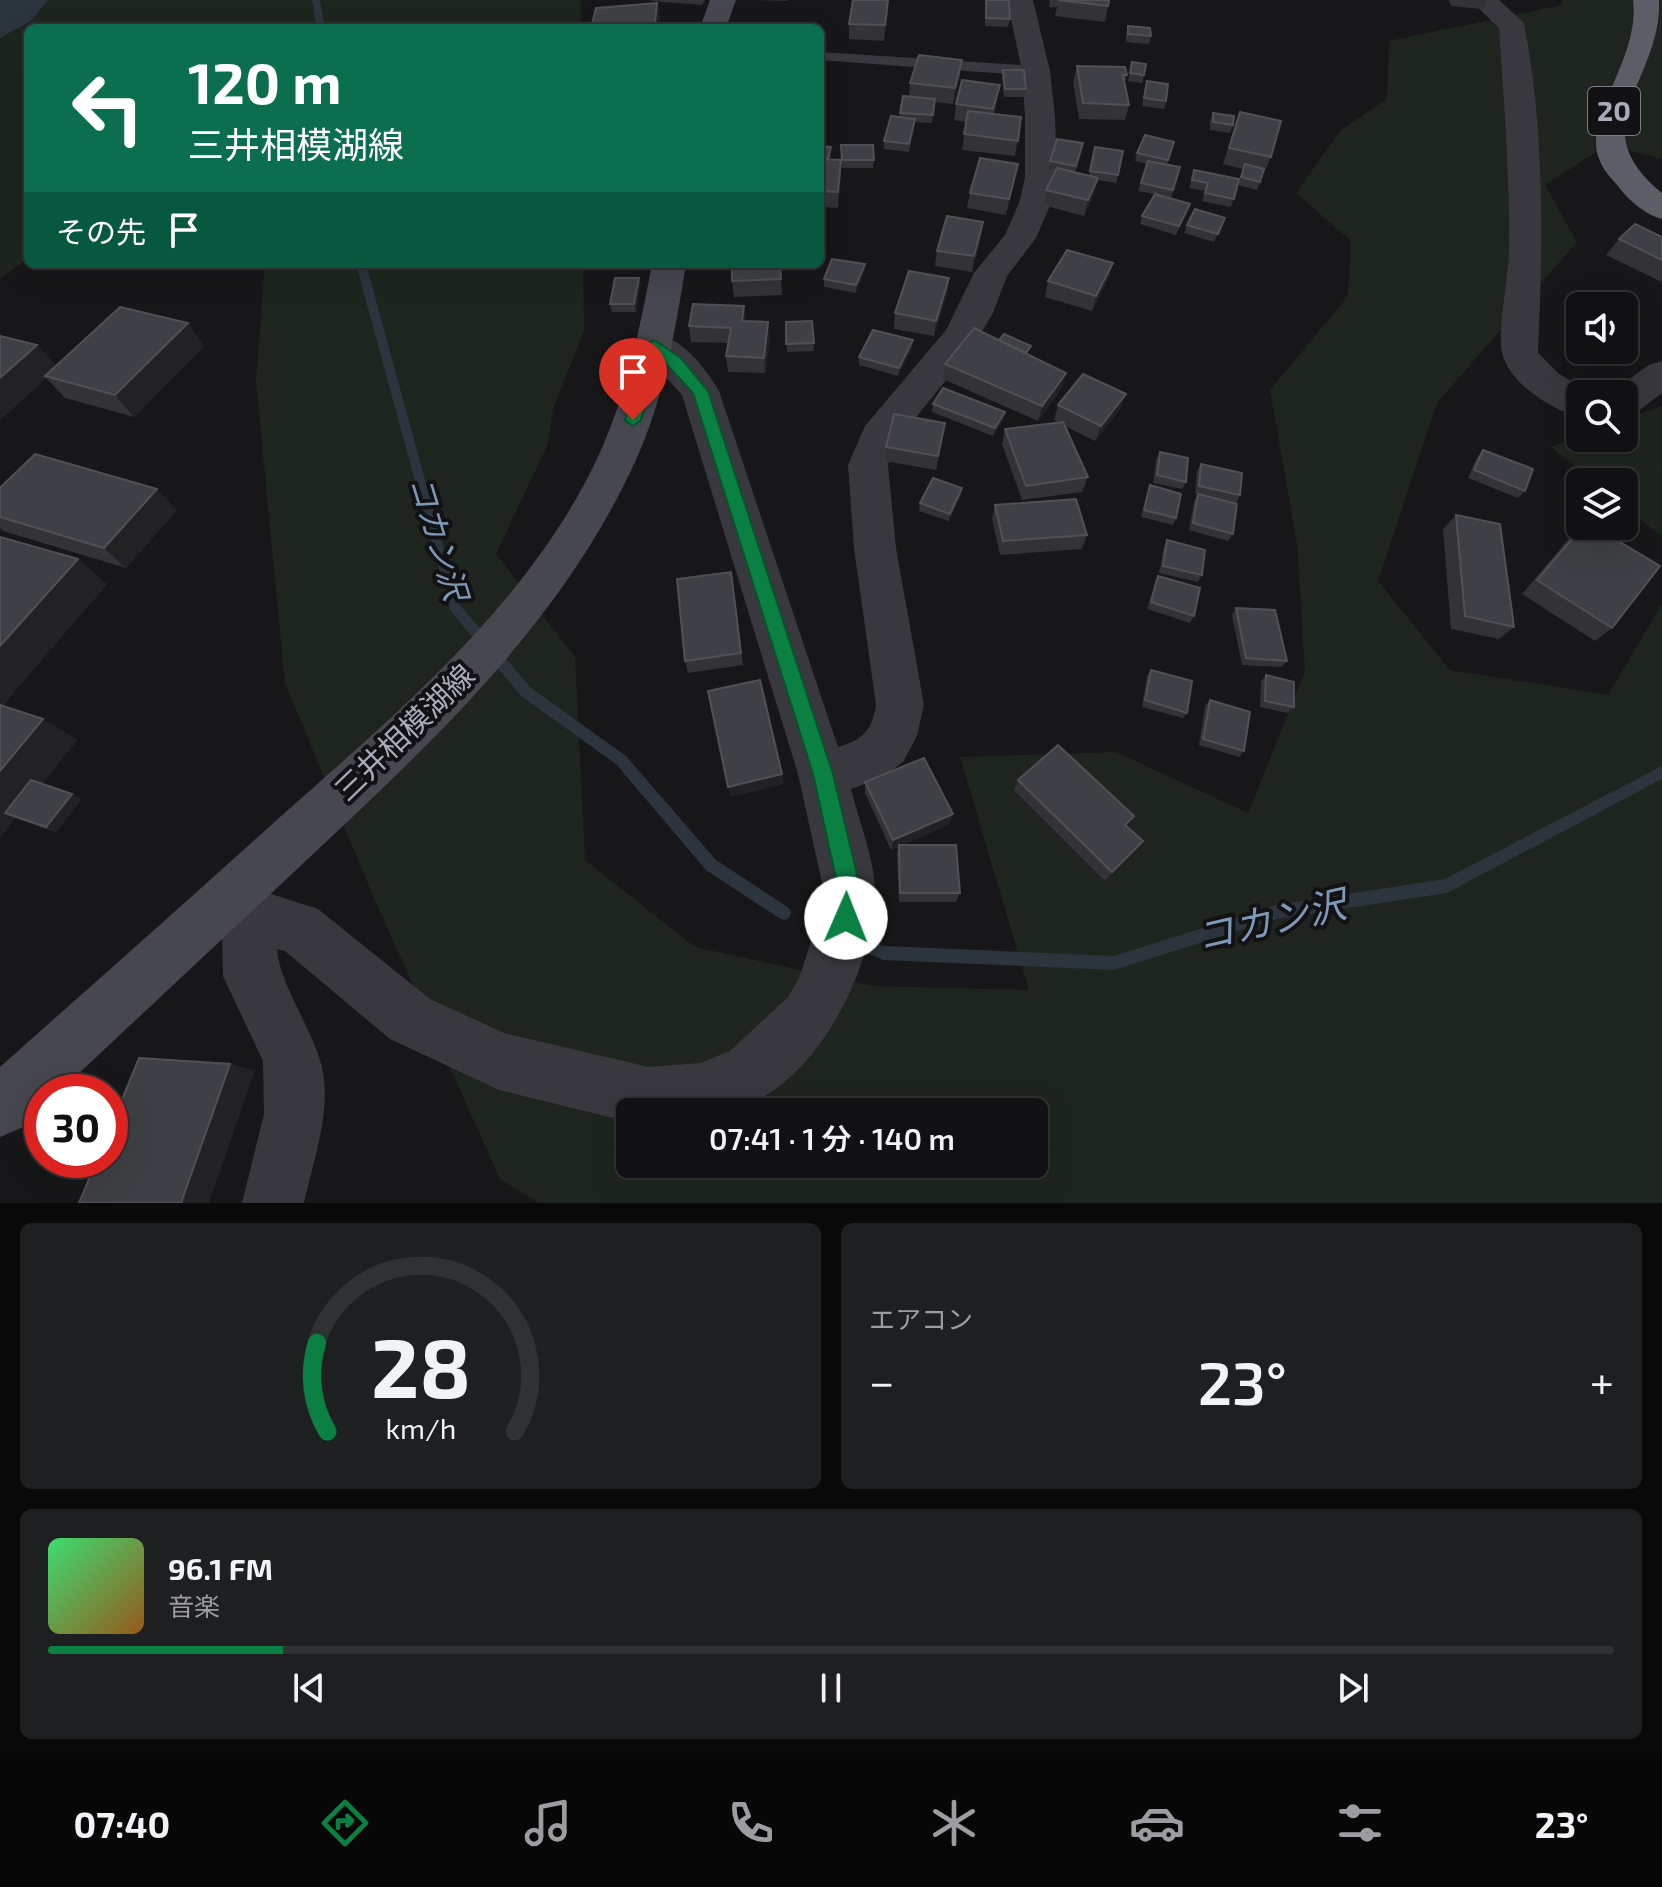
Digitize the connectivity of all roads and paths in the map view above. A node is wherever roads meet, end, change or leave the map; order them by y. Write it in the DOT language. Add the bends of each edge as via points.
graph roads {
  1 [pos="723,0"];
  2 [pos="1020,0"];
  3 [pos="1483,0"];
  4 [pos="1646,0"];
  5 [pos="714,24"];
  6 [pos="824,56"];
  7 [pos="1036,71"];
  8 [pos="1662,209"];
  9 [pos="668,268"];
  10 [pos="649,364"];
  11 [pos="1662,374"];
  12 [pos="1638,392"];
  13 [pos="1566,396"];
  14 [pos="823,774"];
  15 [pos="239,906"];
  16 [pos="0,1107"];
  17 [pos="273,1203"];
  1 -- 5 [label="main road"];
  2 -- 7 [label="street"];
  3 -- 13 [label="street" via="1512,28 1526,252 1520,353 1540,381"];
  4 -- 8 [label="highway, 20" via="1649,23 1641,53 1609,129 1611,152 1625,174"];
  6 -- 7 [label="lane"];
  7 -- 14 [label="street" via="1041,178 1025,226 991,273 959,339 879,436 868,465 875,548 900,705 898,728 888,748 859,764"];
  9 -- 10 [label="main road, 三井相模湖線"];
  10 -- 14 [label="street" via="676,361 700,391"];
  10 -- 15 [label="main road, 三井相模湖線" via="633,420 592,506 539,586 424,719 311,823"];
  11 -- 12 [label="street"];
  14 -- 15 [label="street" via="849,887 846,918 822,991 808,1017 777,1050 750,1072 700,1092 649,1097 499,1061 410,1019 299,928"];
  15 -- 16 [label="main road, 三井相模湖線"];
  15 -- 17 [label="street" via="251,976 292,1061 294,1114"];
}
